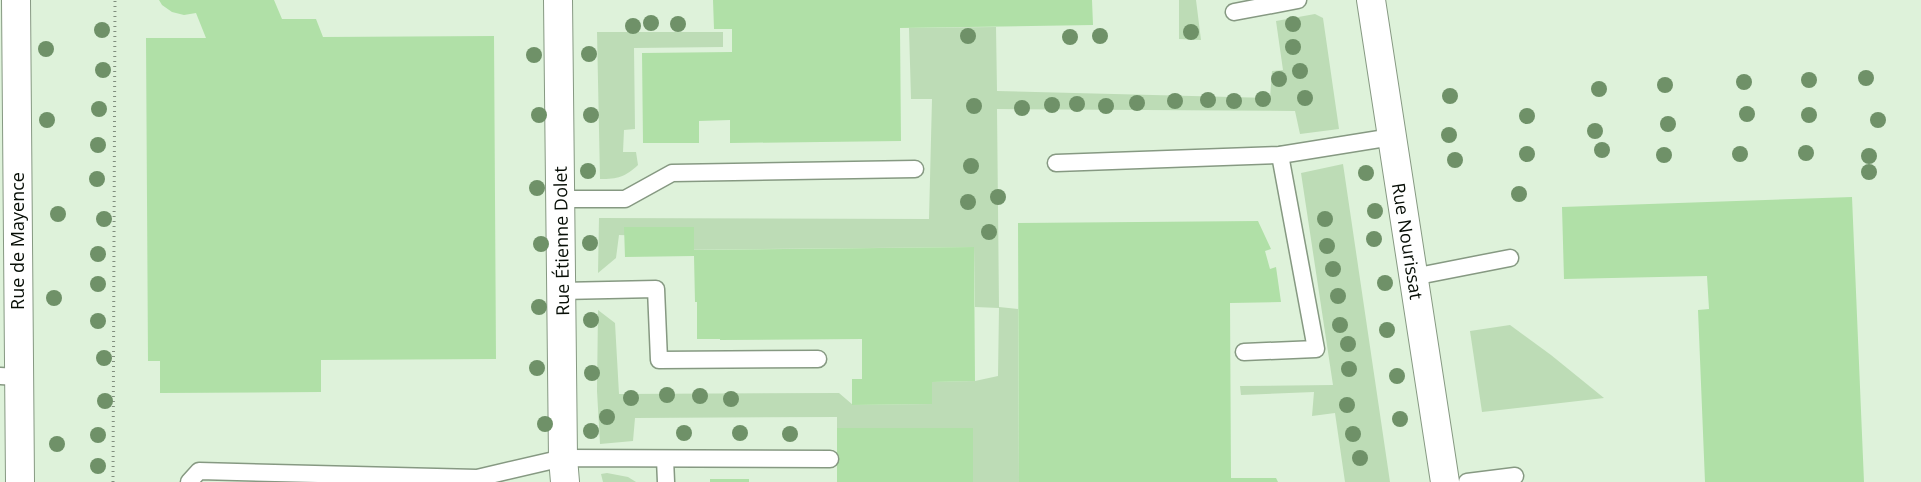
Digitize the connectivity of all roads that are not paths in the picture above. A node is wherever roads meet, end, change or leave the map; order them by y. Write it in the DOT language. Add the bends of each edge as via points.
graph roads {
  1 [pos="16,0"];
  2 [pos="558,0"];
  3 [pos="1298,0"];
  4 [pos="1371,0"];
  5 [pos="1234,12"];
  6 [pos="1392,137"];
  7 [pos="1280,155"];
  8 [pos="1056,163"];
  9 [pos="915,169"];
  10 [pos="560,199"];
  11 [pos="1510,258"];
  12 [pos="1414,277"];
  13 [pos="561,291"];
  14 [pos="1244,352"];
  15 [pos="818,359"];
  16 [pos="9,377"];
  17 [pos="665,459"];
  18 [pos="830,460"];
  19 [pos="564,470"];
  20 [pos="1516,476"];
  21 [pos="20,482"];
  22 [pos="189,482"];
  23 [pos="666,482"];
  24 [pos="1445,482"];
  25 [pos="1466,482"];
  1 -- 16 [label="street, Rue de Mayence"];
  2 -- 10 [label="street, Rue Étienne Dolet"];
  3 -- 5 [label="lane"];
  4 -- 6 [label="street, Rue Nourissat"];
  6 -- 7 [label="lane"];
  6 -- 12 [label="street, Rue Nourissat"];
  7 -- 8 [label="lane"];
  7 -- 14 [label="lane" via="1316,349"];
  9 -- 10 [label="lane" via="672,173 625,199"];
  10 -- 13 [label="street, Rue Étienne Dolet"];
  11 -- 12 [label="lane"];
  12 -- 24 [label="street, Rue Nourissat"];
  13 -- 15 [label="lane" via="656,288 658,360"];
  13 -- 19 [label="street, Rue Étienne Dolet"];
  16 -- 21 [label="street, Rue de Mayence"];
  17 -- 18 [label="lane"];
  17 -- 19 [label="lane"];
  17 -- 23 [label="lane"];
  19 -- 22 [label="lane" via="477,478 199,471"];
  20 -- 25 [label="lane"];
}
